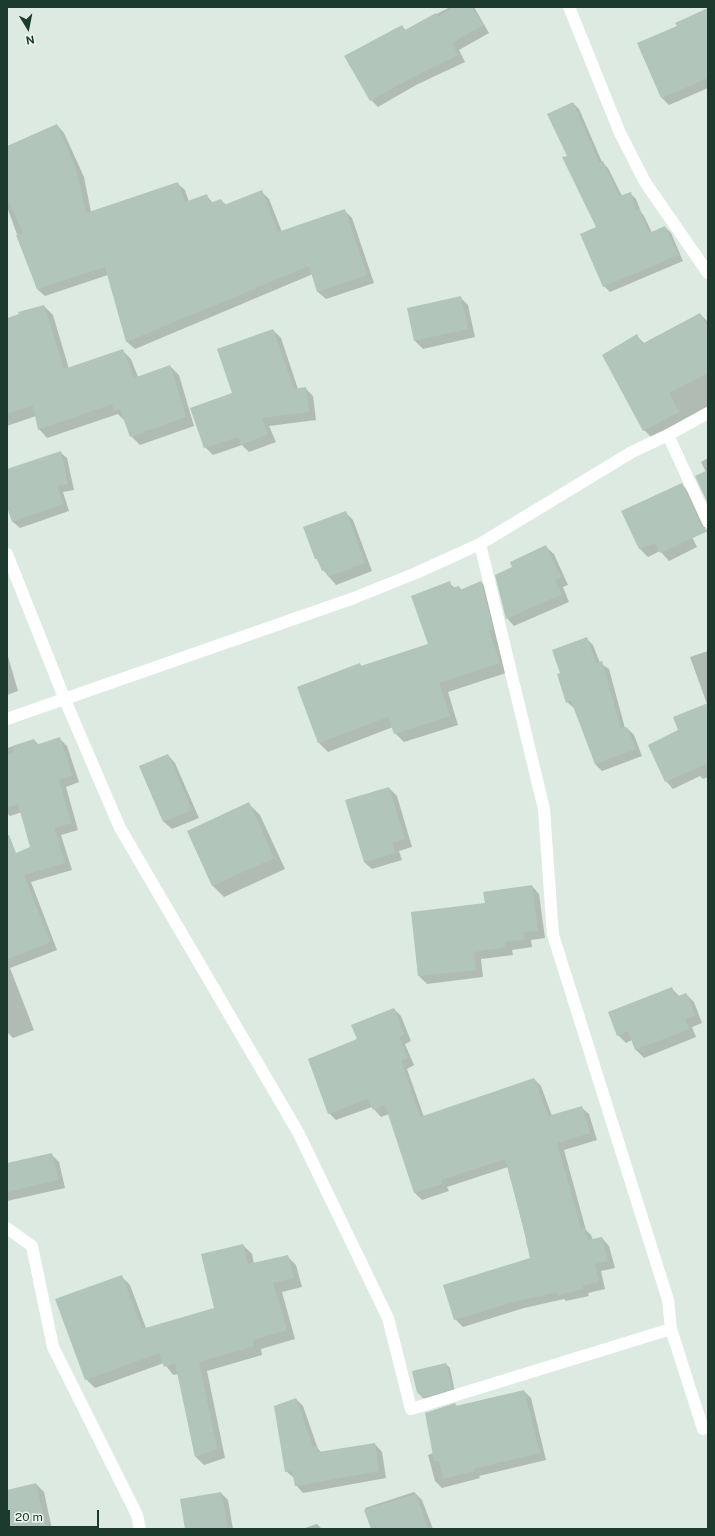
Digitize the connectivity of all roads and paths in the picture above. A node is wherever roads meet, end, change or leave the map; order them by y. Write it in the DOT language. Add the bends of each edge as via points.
graph roads {
  1 [pos="569,7"];
  2 [pos="708,273"];
  3 [pos="708,412"];
  4 [pos="668,435"];
  5 [pos="708,522"];
  6 [pos="480,544"];
  7 [pos="7,554"];
  8 [pos="65,700"];
  9 [pos="7,719"];
  10 [pos="7,1228"];
  11 [pos="671,1329"];
  12 [pos="703,1429"];
  13 [pos="140,1529"];
  1 -- 2 [label="street" via="620,133 645,182"];
  3 -- 4 [label="street"];
  4 -- 5 [label="street"];
  4 -- 6 [label="street" via="632,452"];
  6 -- 8 [label="street" via="354,598"];
  6 -- 11 [label="street" via="544,810 553,935 668,1300"];
  7 -- 8 [label="street"];
  8 -- 9 [label="street"];
  8 -- 11 [label="street" via="120,828 298,1132 388,1318 411,1409"];
  10 -- 13 [label="street" via="32,1246 53,1347 137,1515"];
  11 -- 12 [label="street"];
}
